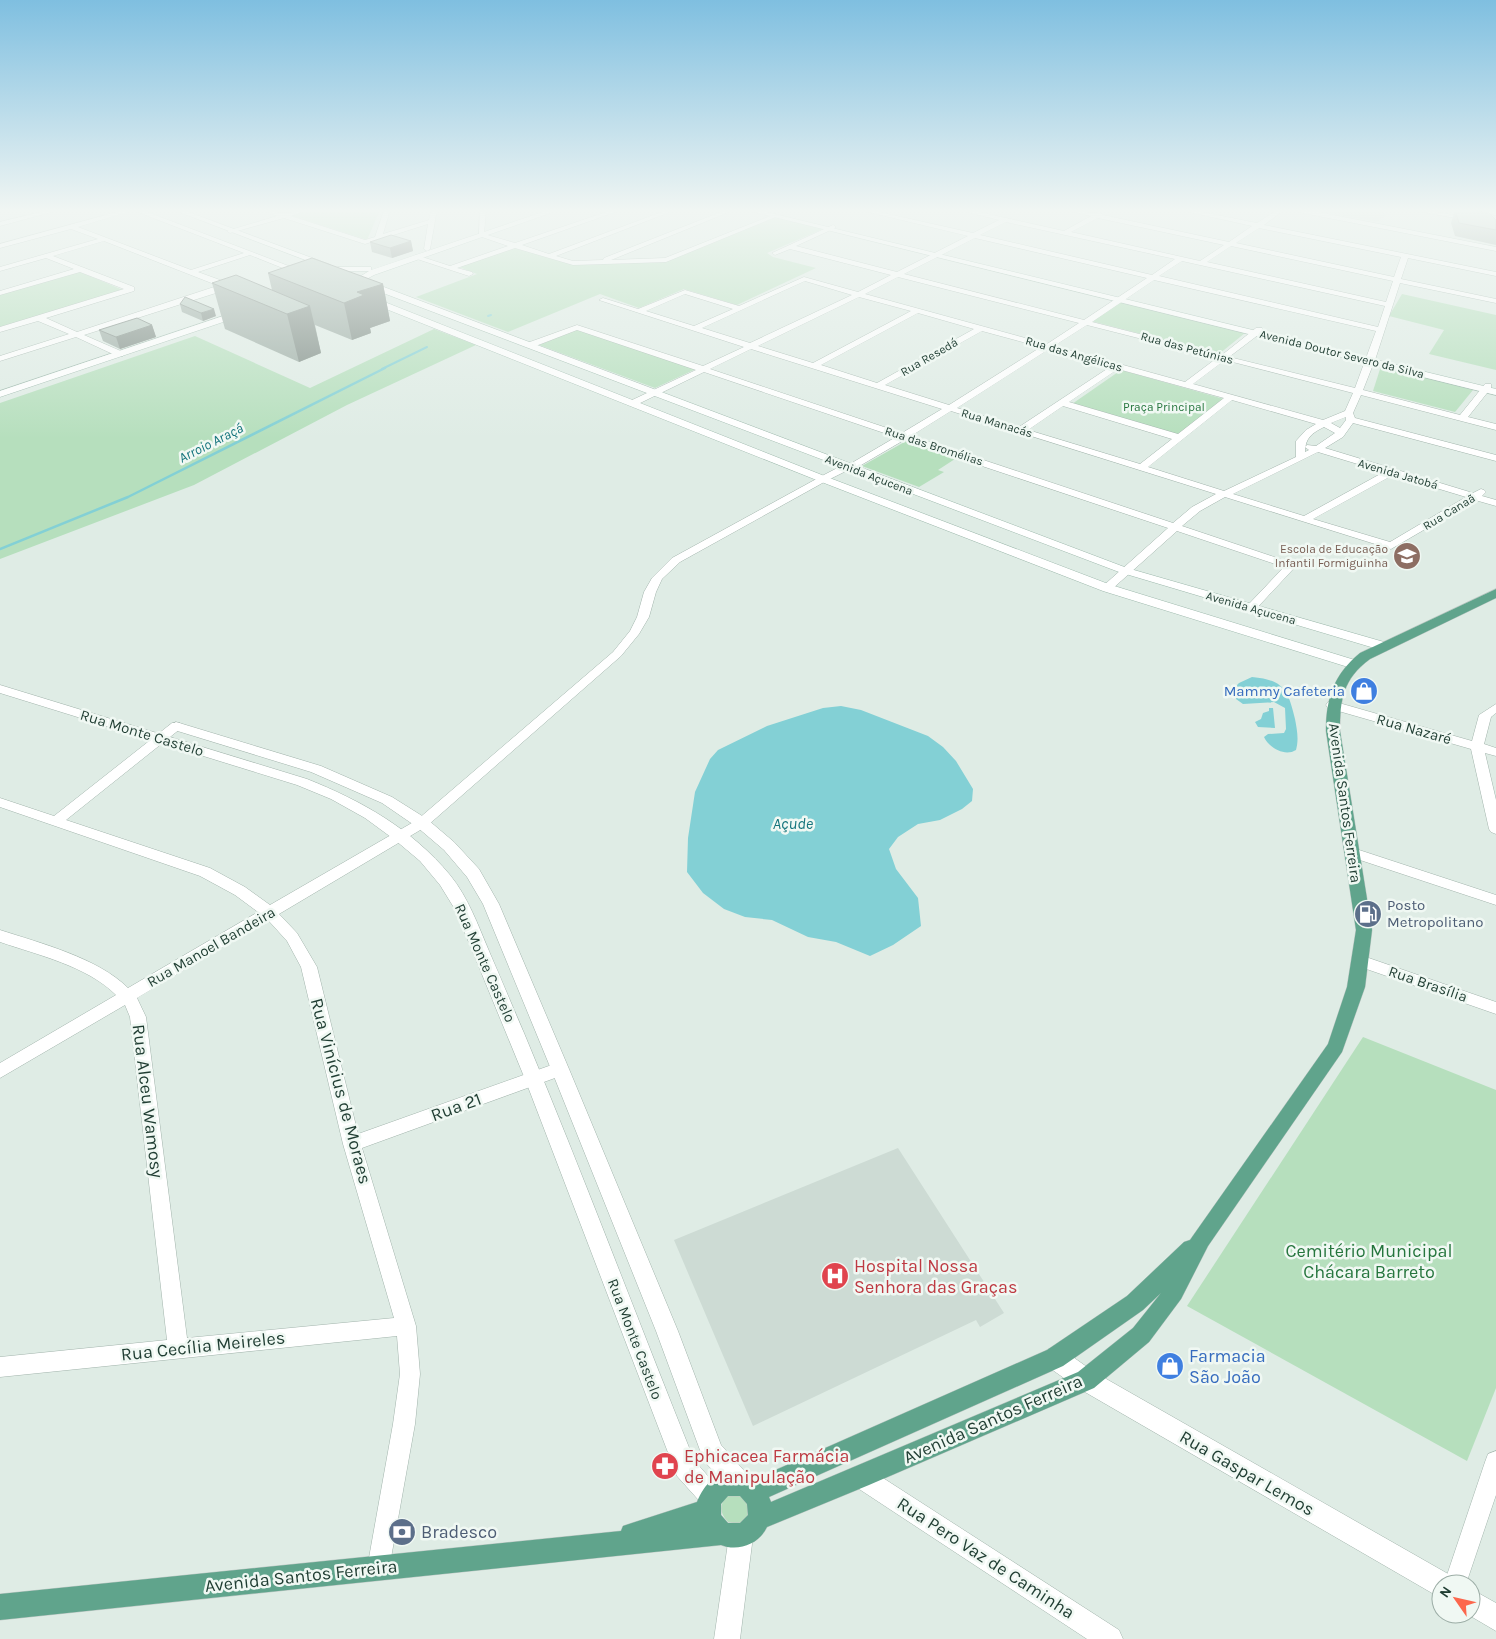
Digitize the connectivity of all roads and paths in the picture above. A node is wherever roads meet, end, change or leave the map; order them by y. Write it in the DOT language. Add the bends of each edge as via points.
graph roads {
  1 [pos="19,286"];
  2 [pos="126,286"];
  3 [pos="221,286"];
  4 [pos="369,286"];
  5 [pos="787,286"];
  6 [pos="831,286"];
  7 [pos="873,286"];
  8 [pos="948,286"];
  9 [pos="1071,286"];
  10 [pos="1140,286"];
  11 [pos="1194,286"];
  12 [pos="1305,286"];
  13 [pos="1395,286"];
  14 [pos="1429,286"];
  15 [pos="0,292"];
  16 [pos="858,294"];
  17 [pos="359,295"];
  18 [pos="1122,299"];
  19 [pos="604,300"];
  20 [pos="1496,300"];
  21 [pos="1389,305"];
  22 [pos="739,308"];
  23 [pos="918,310"];
  24 [pos="640,311"];
  25 [pos="39,318"];
  26 [pos="1086,321"];
  27 [pos="981,328"];
  28 [pos="694,329"];
  29 [pos="0,330"];
  30 [pos="1381,330"];
  31 [pos="1256,331"];
  32 [pos="76,335"];
  33 [pos="530,345"];
  34 [pos="751,346"];
  35 [pos="1047,346"];
  36 [pos="120,354"];
  37 [pos="1223,357"];
  38 [pos="0,359"];
  39 [pos="1372,359"];
  40 [pos="813,366"];
  41 [pos="1117,366"];
  42 [pos="703,370"];
  43 [pos="1187,385"];
  44 [pos="878,386"];
  45 [pos="1491,389"];
  46 [pos="1359,392"];
  47 [pos="654,393"];
  48 [pos="1,394"];
  49 [pos="1232,398"];
  50 [pos="633,402"];
  51 [pos="1063,403"];
  52 [pos="948,408"];
  53 [pos="1350,417"];
  54 [pos="1462,418"];
  55 [pos="1323,423"];
  56 [pos="1496,427"];
  57 [pos="1021,430"];
  58 [pos="1340,435"];
  59 [pos="904,436"];
  60 [pos="1180,438"];
  61 [pos="1303,439"];
  62 [pos="1319,448"];
  63 [pos="1301,457"];
  64 [pos="1494,458"];
  65 [pos="846,467"];
  66 [pos="1141,468"];
  67 [pos="1392,472"];
  68 [pos="822,479"];
  69 [pos="1224,494"];
  70 [pos="1478,494"];
  71 [pos="1496,496"];
  72 [pos="1496,503"];
  73 [pos="1305,519"];
  74 [pos="1176,527"];
  75 [pos="1391,546"];
  76 [pos="1123,570"];
  77 [pos="1107,588"];
  78 [pos="1496,593"];
  79 [pos="1251,608"];
  80 [pos="1294,620"];
  81 [pos="1239,628"];
  82 [pos="1284,642"];
  83 [pos="1386,647"];
  84 [pos="1353,664"];
  85 [pos="0,690"];
  86 [pos="1332,705"];
  87 [pos="1496,708"];
  88 [pos="176,726"];
  89 [pos="160,739"];
  90 [pos="1477,747"];
  91 [pos="1496,752"];
  92 [pos="2,805"];
  93 [pos="56,821"];
  94 [pos="422,823"];
  95 [pos="1496,830"];
  96 [pos="400,836"];
  97 [pos="1353,853"];
  98 [pos="1496,900"];
  99 [pos="270,912"];
  100 [pos="0,936"];
  101 [pos="1360,961"];
  102 [pos="127,996"];
  103 [pos="1496,1008"];
  104 [pos="560,1069"];
  105 [pos="0,1071"];
  106 [pos="534,1079"];
  107 [pos="352,1144"];
  108 [pos="1201,1239"];
  109 [pos="406,1326"];
  110 [pos="178,1349"];
  111 [pos="1055,1358"];
  112 [pos="0,1367"];
  113 [pos="1086,1380"];
  114 [pos="1496,1462"];
  115 [pos="861,1477"];
  116 [pos="747,1488"];
  117 [pos="710,1504"];
  118 [pos="740,1529"];
  119 [pos="602,1545"];
  120 [pos="378,1568"];
  121 [pos="1458,1574"];
  122 [pos="1431,1578"];
  123 [pos="0,1607"];
  124 [pos="727,1639"];
  125 [pos="1110,1639"];
  1 -- 15 [label="street"];
  2 -- 25 [label="street" via="132,289"];
  3 -- 32 [label="street"];
  4 -- 33 [label="main road, Avenida Açucena"];
  5 -- 22 [label="street, Rua das Angélicas"];
  6 -- 16 [label="street, Rua das Angélicas"];
  7 -- 16 [label="street"];
  8 -- 26 [label="street, Rua das Petúnias"];
  9 -- 18 [label="main road, Avenida Doutor Severo da Silva"];
  10 -- 18 [label="street, Rua Manoel Bandeira"];
  11 -- 30 [label="street"];
  12 -- 21 [label="street"];
  13 -- 21 [label="street"];
  14 -- 20 [label="street"];
  16 -- 23 [label="street, Rua das Angélicas"];
  16 -- 34 [label="street"];
  17 -- 50 [label="main road, Avenida Açucena"];
  18 -- 26 [label="street, Rua Manoel Bandeira"];
  18 -- 31 [label="main road, Avenida Doutor Severo da Silva"];
  19 -- 24 [label="street, Rua Manacás"];
  21 -- 30 [label="street"];
  22 -- 24 [label="street" via="685,292"];
  22 -- 28 [label="street"];
  23 -- 27 [label="street, Rua das Angélicas"];
  23 -- 40 [label="street"];
  24 -- 28 [label="street, Rua Manacás"];
  25 -- 29 [label="street"];
  25 -- 32 [label="street"];
  26 -- 35 [label="street, Rua Manoel Bandeira"];
  26 -- 37 [label="street, Rua das Petúnias"];
  27 -- 35 [label="street, Rua das Angélicas"];
  27 -- 44 [label="street, Rua Resedá"];
  28 -- 34 [label="street, Rua Manacás"];
  30 -- 39 [label="street"];
  31 -- 37 [label="street"];
  31 -- 39 [label="main road, Avenida Doutor Severo da Silva"];
  32 -- 36 [label="street"];
  32 -- 38 [label="street"];
  33 -- 42 [label="street, Rua das Bromélias" via="577,327"];
  33 -- 47 [label="main road, Avenida Açucena"];
  34 -- 40 [label="street, Rua Manacás"];
  34 -- 42 [label="street"];
  35 -- 41 [label="street, Rua das Angélicas"];
  35 -- 52 [label="street, Rua Manoel Bandeira"];
  36 -- 48 [label="main road"];
  36 -- 48 [label="main road" via="247,313"];
  37 -- 43 [label="street"];
  37 -- 46 [label="street, Rua das Petúnias"];
  39 -- 45 [label="main road, Avenida Doutor Severo da Silva"];
  39 -- 46 [label="street"];
  40 -- 44 [label="street, Rua Manacás"];
  41 -- 43 [label="street, Rua das Angélicas"];
  41 -- 51 [label="street"];
  42 -- 47 [label="street"];
  42 -- 59 [label="street, Rua das Bromélias"];
  43 -- 49 [label="street, Rua das Angélicas"];
  44 -- 52 [label="street, Rua Manacás"];
  45 -- 54 [label="street"];
  46 -- 53 [label="street"];
  46 -- 54 [label="street, Rua das Petúnias"];
  47 -- 50 [label="street"];
  47 -- 65 [label="main road, Avenida Açucena"];
  49 -- 55 [label="street, Rua das Angélicas"];
  49 -- 60 [label="street"];
  50 -- 68 [label="main road, Avenida Açucena"];
  51 -- 57 [label="street"];
  51 -- 60 [label="street"];
  52 -- 57 [label="street, Rua Manacás"];
  52 -- 59 [label="street, Rua Manoel Bandeira"];
  53 -- 55 [label="street"];
  53 -- 58 [label="street" via="1347,429"];
  53 -- 64 [label="street"];
  54 -- 56 [label="street, Rua das Petúnias"];
  55 -- 58 [label="street, Rua das Angélicas" via="1338,430"];
  55 -- 61 [label="street"];
  57 -- 66 [label="street, Rua Manacás"];
  58 -- 62 [label="street"];
  59 -- 65 [label="street, Rua Manoel Bandeira"];
  59 -- 74 [label="street, Rua das Bromélias"];
  60 -- 66 [label="street"];
  61 -- 62 [label="street, Avenida Jatobá"];
  61 -- 63 [label="street"];
  62 -- 63 [label="street"];
  62 -- 67 [label="street, Avenida Jatobá"];
  62 -- 70 [label="street, Avenida Jatobá"];
  63 -- 69 [label="street"];
  65 -- 68 [label="street, Rua Manoel Bandeira"];
  65 -- 76 [label="main road, Avenida Açucena"];
  66 -- 69 [label="street, Rua Manacás"];
  67 -- 70 [label="street, Avenida Jatobá"];
  67 -- 73 [label="street"];
  68 -- 77 [label="main road, Avenida Açucena"];
  68 -- 94 [label="street, Rua Manoel Bandeira" via="668,566 653,585 635,632 617,654"];
  69 -- 73 [label="street, Rua Manacás"];
  69 -- 74 [label="street" via="1196,509"];
  70 -- 71 [label="street, Avenida Jatobá"];
  70 -- 72 [label="street, Avenida Jatobá"];
  70 -- 75 [label="street, Rua Canaã"];
  73 -- 75 [label="street, Rua Manacás"];
  74 -- 76 [label="street"];
  74 -- 79 [label="street, Rua das Bromélias" via="1292,566"];
  76 -- 77 [label="street"];
  76 -- 79 [label="main road, Avenida Açucena"];
  77 -- 81 [label="main road, Avenida Açucena"];
  78 -- 83 [label="main road, Avenida Santos Ferreira"];
  79 -- 80 [label="main road, Avenida Açucena"];
  79 -- 81 [label="main road" via="1242,618"];
  80 -- 82 [label="main road" via="1296,632"];
  80 -- 83 [label="main road, Avenida Açucena"];
  81 -- 82 [label="main road, Avenida Açucena"];
  82 -- 84 [label="main road, Avenida Açucena"];
  83 -- 84 [label="main road, Avenida Santos Ferreira"];
  84 -- 86 [label="main road, Avenida Santos Ferreira" via="1340,682"];
  85 -- 89 [label="main road, Rua Monte Castelo"];
  86 -- 90 [label="street, Rua Nazaré"];
  86 -- 97 [label="main road, Avenida Santos Ferreira" via="1333,731"];
  87 -- 90 [label="street" via="1485,715"];
  88 -- 89 [label="street"];
  88 -- 94 [label="main road, Rua Monte Castelo" via="316,769 387,800"];
  89 -- 93 [label="street"];
  89 -- 96 [label="main road, Rua Monte Castelo" via="319,789 370,814"];
  90 -- 91 [label="street, Rua Nazaré"];
  90 -- 95 [label="street"];
  92 -- 93 [label="street, Rua Vinícius de Moraes"];
  93 -- 99 [label="street, Rua Vinícius de Moraes" via="205,872"];
  94 -- 96 [label="street, Rua Manoel Bandeira"];
  94 -- 104 [label="main road, Rua Monte Castelo" via="473,873 491,904"];
  96 -- 99 [label="street, Rua Manoel Bandeira"];
  96 -- 106 [label="main road, Rua Monte Castelo" via="446,881 464,910"];
  97 -- 98 [label="street"];
  97 -- 101 [label="main road, Avenida Santos Ferreira" via="1364,930"];
  99 -- 102 [label="street, Rua Manoel Bandeira"];
  99 -- 107 [label="street, Rua Vinícius de Moraes" via="292,937 309,967"];
  100 -- 102 [label="street, Rua Alceu Wamosy" via="89,970"];
  101 -- 103 [label="street, Rua Brasília"];
  101 -- 108 [label="main road, Avenida Santos Ferreira" via="1356,987 1336,1047"];
  102 -- 105 [label="street, Rua Manoel Bandeira"];
  102 -- 110 [label="street, Rua Alceu Wamosy" via="138,1017"];
  104 -- 106 [label="street, Rua 21"];
  104 -- 116 [label="main road, Rua Monte Castelo" via="667,1332 712,1453"];
  106 -- 107 [label="street, Rua 21"];
  106 -- 117 [label="main road, Rua Monte Castelo" via="685,1468"];
  107 -- 109 [label="street, Rua Vinícius de Moraes"];
  108 -- 111 [label="main road, Avenida Santos Ferreira" via="1136,1303"];
  108 -- 113 [label="main road, Avenida Santos Ferreira" via="1174,1292 1141,1335"];
  109 -- 110 [label="street, Rua Cecília Meireles"];
  109 -- 120 [label="street, Rua Vinícius de Moraes" via="410,1374"];
  110 -- 112 [label="street, Rua Cecília Meireles"];
  111 -- 113 [label="main road, Rua Gaspar Lemos"];
  111 -- 116 [label="main road, Avenida Santos Ferreira"];
  113 -- 115 [label="main road, Avenida Santos Ferreira"];
  113 -- 122 [label="main road, Rua Gaspar Lemos"];
  114 -- 121 [label="street"];
  115 -- 118 [label="main road, Avenida Santos Ferreira"];
  115 -- 125 [label="main road, Rua Pero Vaz de Caminha"];
  116 -- 117 [label="main road" via="727,1484 715,1491"];
  116 -- 118 [label="main road" via="759,1509"];
  117 -- 118 [label="main road" via="714,1528"];
  117 -- 119 [label="main road, Avenida Santos Ferreira"];
  118 -- 119 [label="main road, Avenida Santos Ferreira"];
  118 -- 124 [label="main road"];
  119 -- 120 [label="main road, Avenida Santos Ferreira"];
  120 -- 123 [label="main road, Avenida Santos Ferreira"];
}
